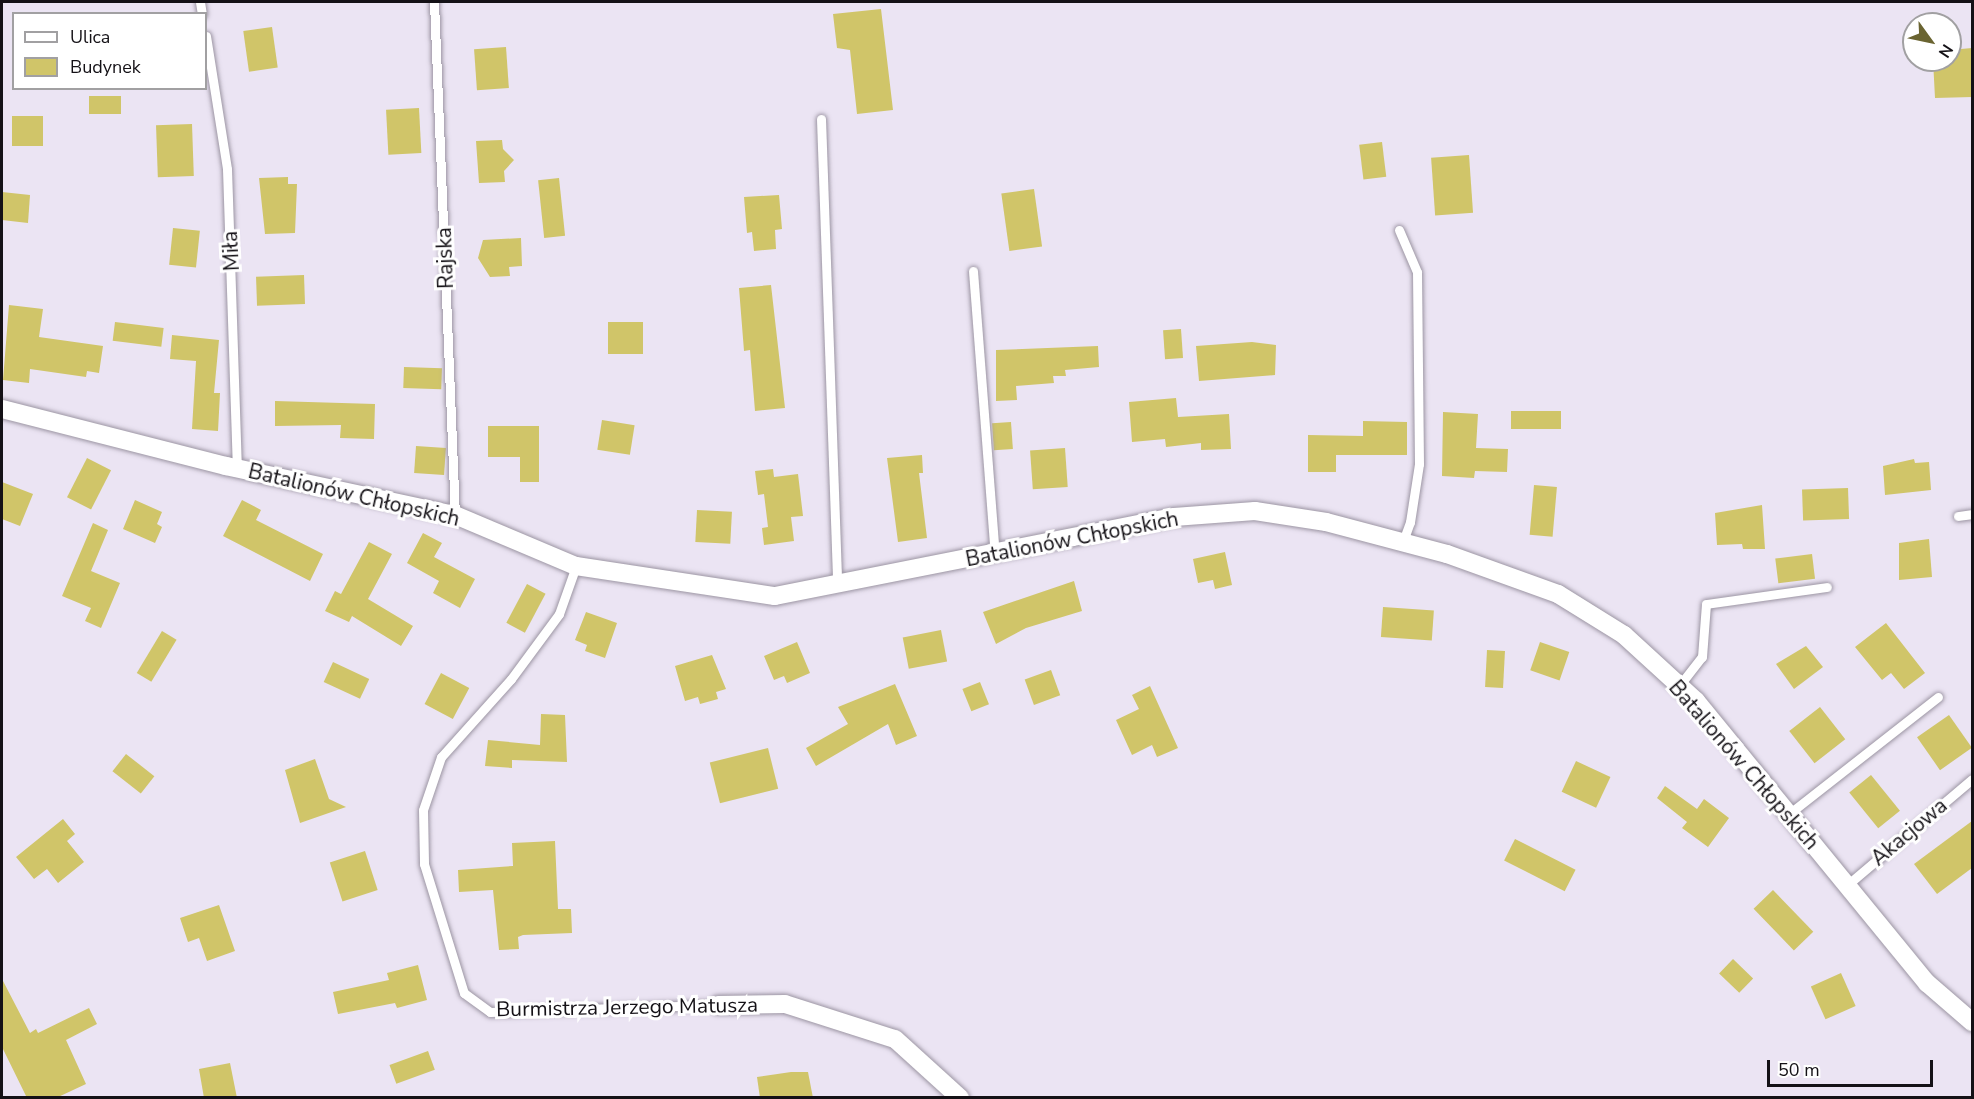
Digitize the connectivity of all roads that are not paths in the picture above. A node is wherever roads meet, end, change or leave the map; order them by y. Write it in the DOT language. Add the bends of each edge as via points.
graph roads {
  1 [pos="434,2"];
  2 [pos="207,42"];
  3 [pos="821,119"];
  4 [pos="1399,230"];
  5 [pos="973,271"];
  6 [pos="2,409"];
  7 [pos="237,468"];
  8 [pos="1972,514"];
  9 [pos="455,515"];
  10 [pos="1958,516"];
  11 [pos="1403,541"];
  12 [pos="995,554"];
  13 [pos="576,566"];
  14 [pos="837,584"];
  15 [pos="1827,587"];
  16 [pos="1679,686"];
  17 [pos="1938,697"];
  18 [pos="1972,779"];
  19 [pos="1790,813"];
  20 [pos="1846,886"];
  21 [pos="718,1005"];
  22 [pos="1972,1022"];
  23 [pos="960,1098"];
  1 -- 9 [label="lane, Rajska"];
  2 -- 7 [label="lane, Miła" via="227,169"];
  3 -- 14 [label="lane"];
  4 -- 11 [label="lane" via="1417,272 1419,464"];
  5 -- 12 [label="lane"];
  6 -- 7 [label="street, Batalionów Chłopskich"];
  7 -- 9 [label="street, Batalionów Chłopskich"];
  8 -- 10 [label="lane"];
  9 -- 13 [label="street, Batalionów Chłopskich"];
  11 -- 12 [label="street, Batalionów Chłopskich" via="1326,522 1255,512 1174,517"];
  11 -- 16 [label="street, Batalionów Chłopskich" via="1558,594 1624,635"];
  12 -- 14 [label="street, Batalionów Chłopskich"];
  13 -- 14 [label="street, Batalionów Chłopskich" via="775,596"];
  13 -- 21 [label="lane, Burmistrza Jerzego Matusza" via="559,614 511,680 441,757 423,810 424,864 464,993 490,1012"];
  15 -- 16 [label="lane" via="1706,604 1702,657"];
  16 -- 19 [label="street, Batalionów Chłopskich"];
  17 -- 19 [label="lane"];
  18 -- 20 [label="lane, Akacjowa"];
  19 -- 20 [label="street, Batalionów Chłopskich"];
  20 -- 22 [label="street, Batalionów Chłopskich" via="1927,983"];
  21 -- 23 [label="street, Burmistrza Jerzego Matusza" via="785,1004 895,1039"];
}
